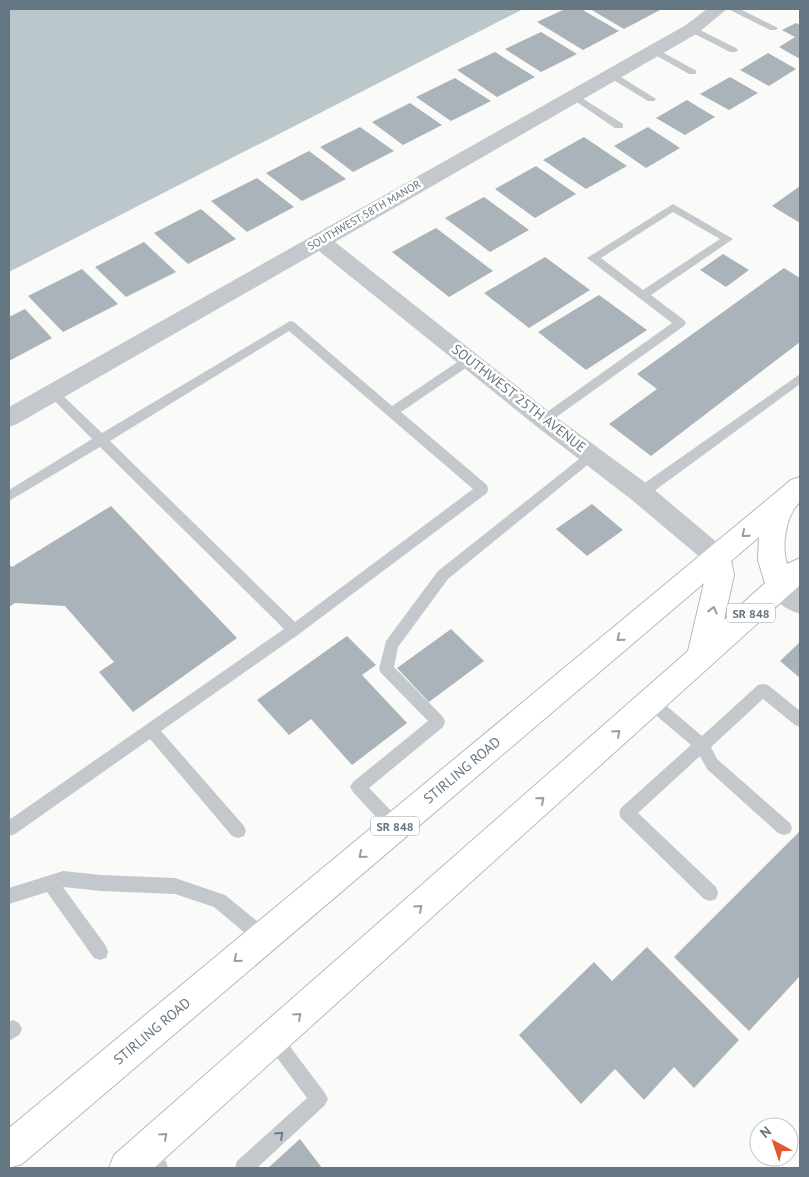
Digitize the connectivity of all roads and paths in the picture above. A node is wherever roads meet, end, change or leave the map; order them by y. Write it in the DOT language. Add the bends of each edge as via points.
graph roads {
  1 [pos="718,9"];
  2 [pos="733,9"];
  3 [pos="773,28"];
  4 [pos="692,29"];
  5 [pos="653,50"];
  6 [pos="733,50"];
  7 [pos="692,72"];
  8 [pos="610,74"];
  9 [pos="574,96"];
  10 [pos="651,99"];
  11 [pos="619,126"];
  12 [pos="319,240"];
  13 [pos="643,295"];
  14 [pos="469,360"];
  15 [pos="800,378"];
  16 [pos="52,393"];
  17 [pos="392,412"];
  18 [pos="9,418"];
  19 [pos="544,420"];
  20 [pos="102,440"];
  21 [pos="592,455"];
  22 [pos="641,493"];
  23 [pos="791,494"];
  24 [pos="9,496"];
  25 [pos="717,557"];
  26 [pos="800,569"];
  27 [pos="790,596"];
  28 [pos="294,630"];
  29 [pos="701,657"];
  30 [pos="651,702"];
  31 [pos="800,720"];
  32 [pos="151,730"];
  33 [pos="702,745"];
  34 [pos="395,826"];
  35 [pos="784,828"];
  36 [pos="9,829"];
  37 [pos="238,831"];
  38 [pos="50,883"];
  39 [pos="710,893"];
  40 [pos="9,896"];
  41 [pos="263,937"];
  42 [pos="100,952"];
  43 [pos="273,1038"];
  44 [pos="9,1151"];
  45 [pos="140,1166"];
  46 [pos="244,1168"];
  1 -- 4 [label="street, SOUTHWEST 58TH MANOR"];
  2 -- 3 [label="lane"];
  4 -- 5 [label="street, SOUTHWEST 58TH MANOR"];
  4 -- 6 [label="lane"];
  5 -- 7 [label="lane"];
  5 -- 8 [label="street, SOUTHWEST 58TH MANOR"];
  8 -- 9 [label="street, SOUTHWEST 58TH MANOR"];
  8 -- 10 [label="lane"];
  9 -- 11 [label="lane"];
  9 -- 12 [label="street, SOUTHWEST 58TH MANOR"];
  12 -- 14 [label="street, SOUTHWEST 25TH AVENUE"];
  12 -- 16 [label="street, SOUTHWEST 58TH MANOR"];
  13 -- 13 [label="lane" via="593,258 673,207 728,239"];
  13 -- 19 [label="lane" via="680,323"];
  14 -- 17 [label="lane"];
  14 -- 19 [label="street, SOUTHWEST 25TH AVENUE"];
  15 -- 22 [label="lane"];
  16 -- 18 [label="street, SOUTHWEST 58TH MANOR"];
  16 -- 20 [label="lane"];
  17 -- 20 [label="lane" via="290,325"];
  17 -- 28 [label="lane" via="482,489"];
  19 -- 21 [label="street, SOUTHWEST 25TH AVENUE"];
  20 -- 24 [label="lane"];
  20 -- 28 [label="lane"];
  21 -- 22 [label="street, SOUTHWEST 25TH AVENUE"];
  21 -- 34 [label="lane" via="443,575 390,645 386,669 438,722 358,786"];
  22 -- 25 [label="street, SOUTHWEST 25TH AVENUE"];
  23 -- 25 [label="main road, STIRLING ROAD / SR 848, one-way"];
  23 -- 27 [label="main road" via="771,541 772,560"];
  29 -- 25 [label="main road, one-way" via="720,575"];
  25 -- 34 [label="main road, STIRLING ROAD / SR 848, one-way"];
  26 -- 27 [label="main road, SR 848"];
  27 -- 29 [label="main road, SR 848"];
  28 -- 32 [label="lane"];
  29 -- 30 [label="main road, SR 848"];
  30 -- 33 [label="lane"];
  43 -- 30 [label="main road, SR 848, one-way"];
  31 -- 33 [label="lane" via="763,690"];
  32 -- 36 [label="lane"];
  32 -- 37 [label="lane"];
  33 -- 35 [label="lane" via="712,764"];
  33 -- 39 [label="lane" via="627,813"];
  34 -- 41 [label="main road, STIRLING ROAD / SR 848, one-way"];
  38 -- 40 [label="lane"];
  38 -- 41 [label="lane" via="63,879 175,886 219,901"];
  38 -- 42 [label="lane"];
  41 -- 44 [label="main road, STIRLING ROAD / SR 848, one-way"];
  45 -- 43 [label="main road, SR 848, one-way"];
  46 -- 43 [label="lane, one-way" via="319,1099"];
}
